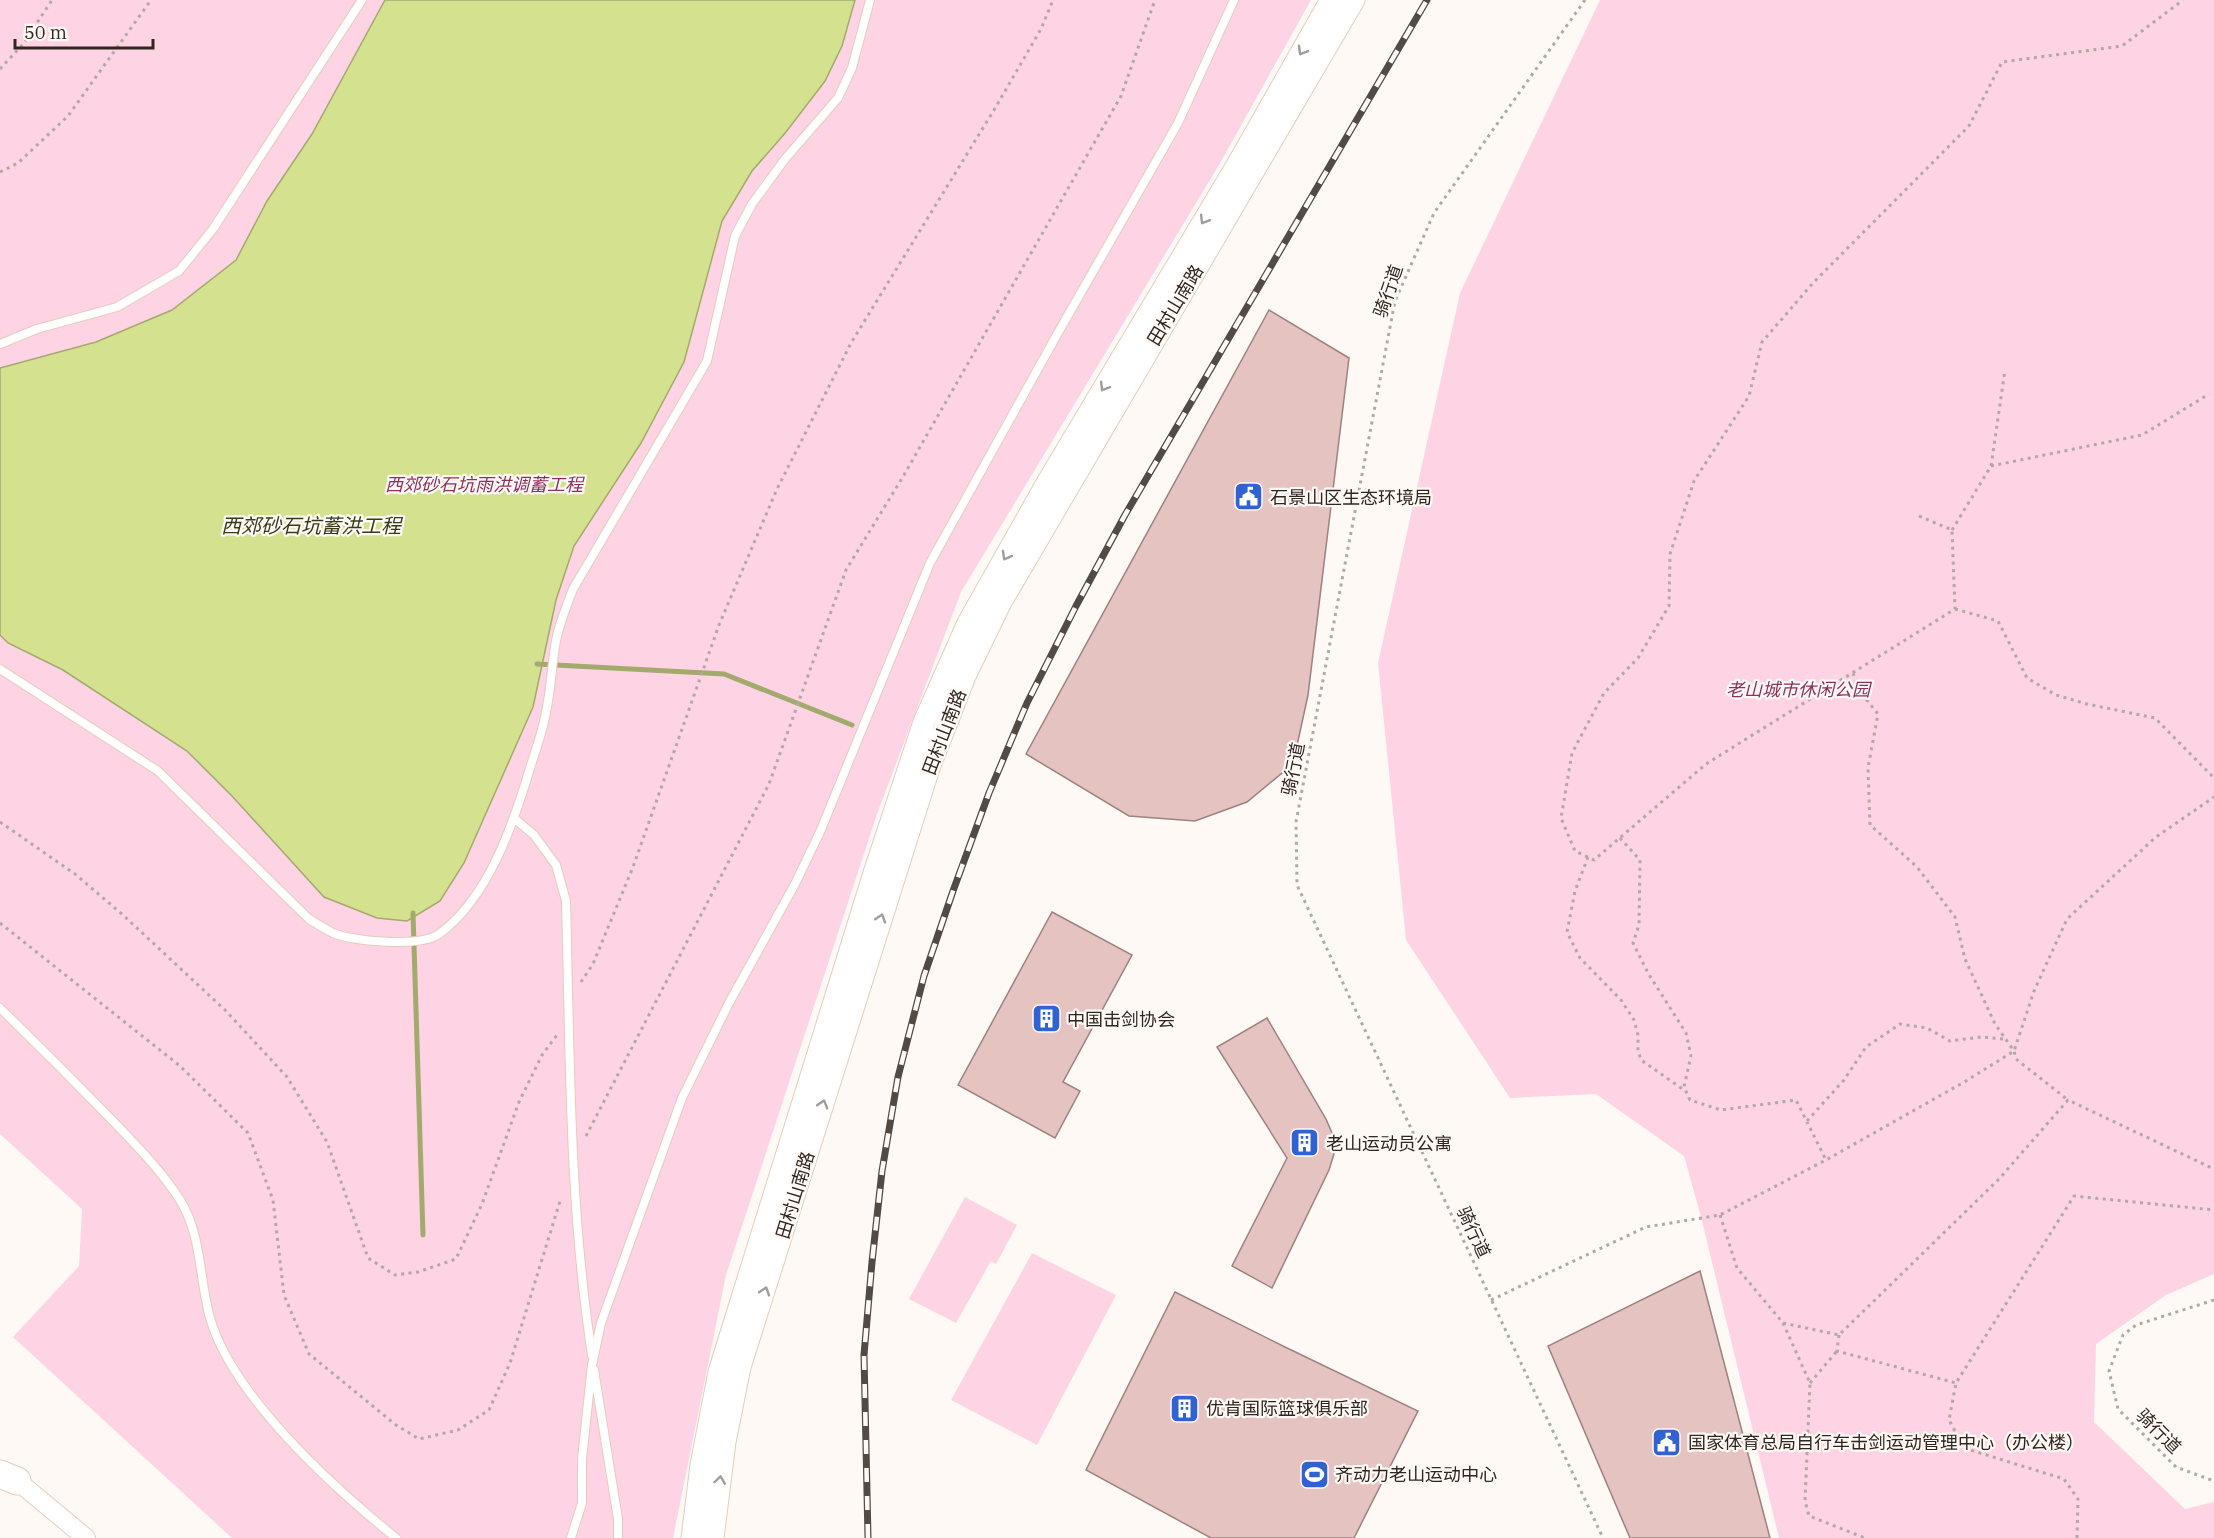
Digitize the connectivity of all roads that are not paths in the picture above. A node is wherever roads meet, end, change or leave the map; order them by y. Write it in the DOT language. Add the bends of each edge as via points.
graph roads {
  1 [pos="362,0"];
  2 [pos="870,0"];
  3 [pos="1234,0"];
  4 [pos="1331,0"];
  5 [pos="1354,0"];
  6 [pos="0,344"];
  7 [pos="0,669"];
  8 [pos="515,819"];
  9 [pos="0,1008"];
  10 [pos="593,1360"];
  11 [pos="6,1474"];
  12 [pos="86,1538"];
  13 [pos="396,1538"];
  14 [pos="571,1538"];
  15 [pos="618,1538"];
  16 [pos="692,1538"];
  17 [pos="713,1538"];
  1 -- 6 [label="lane" via="213,229 179,271 117,307 37,329"];
  2 -- 8 [label="lane" via="852,68 838,98 772,177 735,236 707,361 573,589 561,620 545,719"];
  3 -- 10 [label="lane" via="1178,123 930,563 820,832 682,1098 601,1323"];
  4 -- 16 [label="main road, 田村山南路, one-way" via="996,573 968,624 924,722 718,1372"];
  17 -- 5 [label="main road, 田村山南路, one-way" via="725,1442 740,1367 926,780 965,676 1001,602"];
  7 -- 8 [label="lane" via="158,771 309,919 335,934 406,942 423,942 439,935 467,907 486,878"];
  8 -- 10 [label="lane" via="534,835 556,865 566,902 573,1159 583,1296"];
  9 -- 13 [label="lane" via="139,1149 180,1201 194,1231 211,1319 233,1368 259,1404 326,1477"];
  10 -- 14 [label="lane" via="582,1459 582,1503"];
  10 -- 15 [label="lane"];
  11 -- 12 [label="street"];
}
